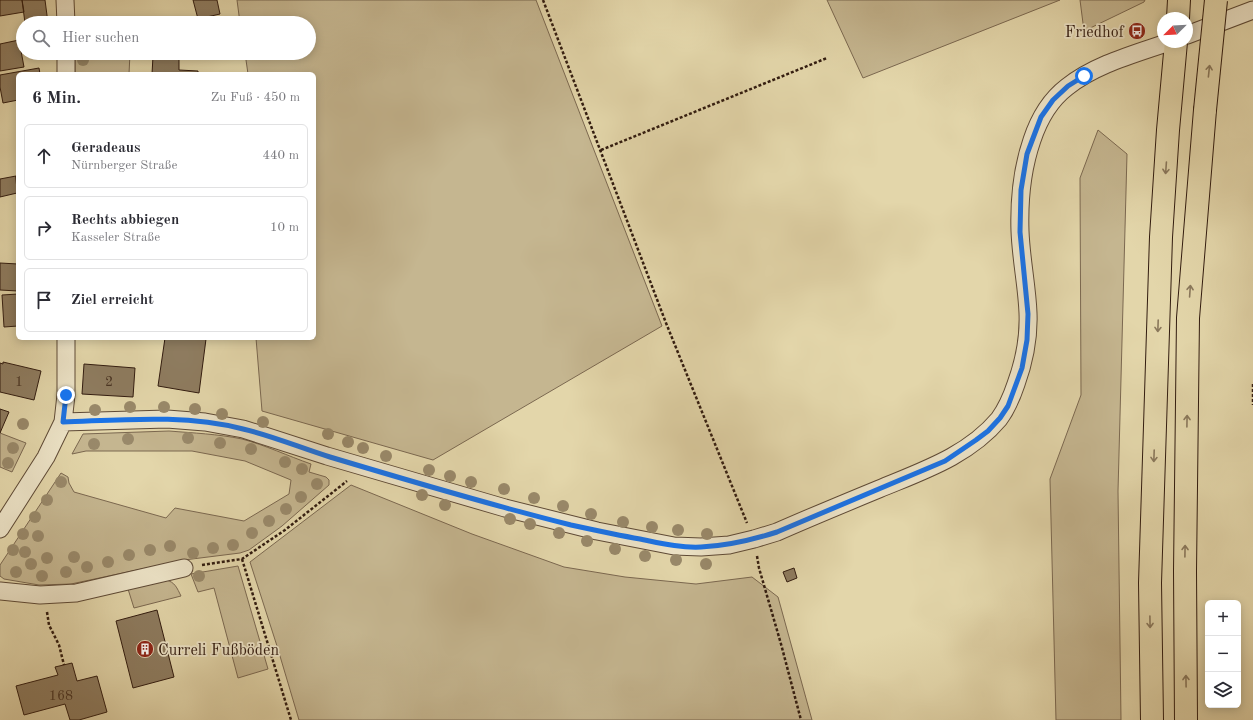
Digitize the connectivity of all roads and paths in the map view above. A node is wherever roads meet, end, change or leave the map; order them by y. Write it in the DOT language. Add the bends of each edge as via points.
graph roads {
  1 [pos="66,0"];
  2 [pos="543,0"];
  3 [pos="1180,0"];
  4 [pos="1216,0"];
  5 [pos="1253,10"];
  6 [pos="1179,12"];
  7 [pos="66,16"];
  8 [pos="1193,33"];
  9 [pos="1157,46"];
  10 [pos="1175,48"];
  11 [pos="827,58"];
  12 [pos="66,60"];
  13 [pos="66,72"];
  14 [pos="601,150"];
  15 [pos="66,340"];
  16 [pos="1253,384"];
  17 [pos="1253,405"];
  18 [pos="63,422"];
  19 [pos="350,478"];
  20 [pos="0,529"];
  21 [pos="754,539"];
  22 [pos="242,559"];
  23 [pos="184,568"];
  24 [pos="0,591"];
  25 [pos="44,595"];
  26 [pos="64,665"];
  27 [pos="291,720"];
  28 [pos="801,720"];
  29 [pos="1152,720"];
  30 [pos="1186,720"];
  1 -- 7 [label="street"];
  2 -- 14 [label="path"];
  3 -- 6 [label="highway"];
  30 -- 4 [label="highway, one-way, bridge" via="1188,318"];
  5 -- 8 [label="street"];
  9 -- 21 [label="street" via="1084,76 1053,100 1041,117 1027,154 1021,190 1020,232 1028,314 1027,340 1022,368 1008,406 1000,418 988,431 945,461 777,532"];
  10 -- 29 [label="highway, one-way" via="1161,237 1150,583"];
  11 -- 14 [label="path"];
  12 -- 13 [label="street"];
  14 -- 21 [label="path" via="666,324"];
  15 -- 18 [label="street" via="66,395"];
  16 -- 17 [label="path"];
  18 -- 20 [label="street" via="46,457"];
  18 -- 21 [label="street" via="168,419 206,422 243,429 448,492 597,531 674,546 708,547"];
  19 -- 22 [label="path" via="285,530"];
  21 -- 28 [label="path" via="759,568"];
  22 -- 23 [label="path"];
  22 -- 27 [label="path"];
  23 -- 25 [label="street" via="76,594"];
  24 -- 25 [label="street"];
  25 -- 26 [label="path" via="49,625 59,645"];
}
